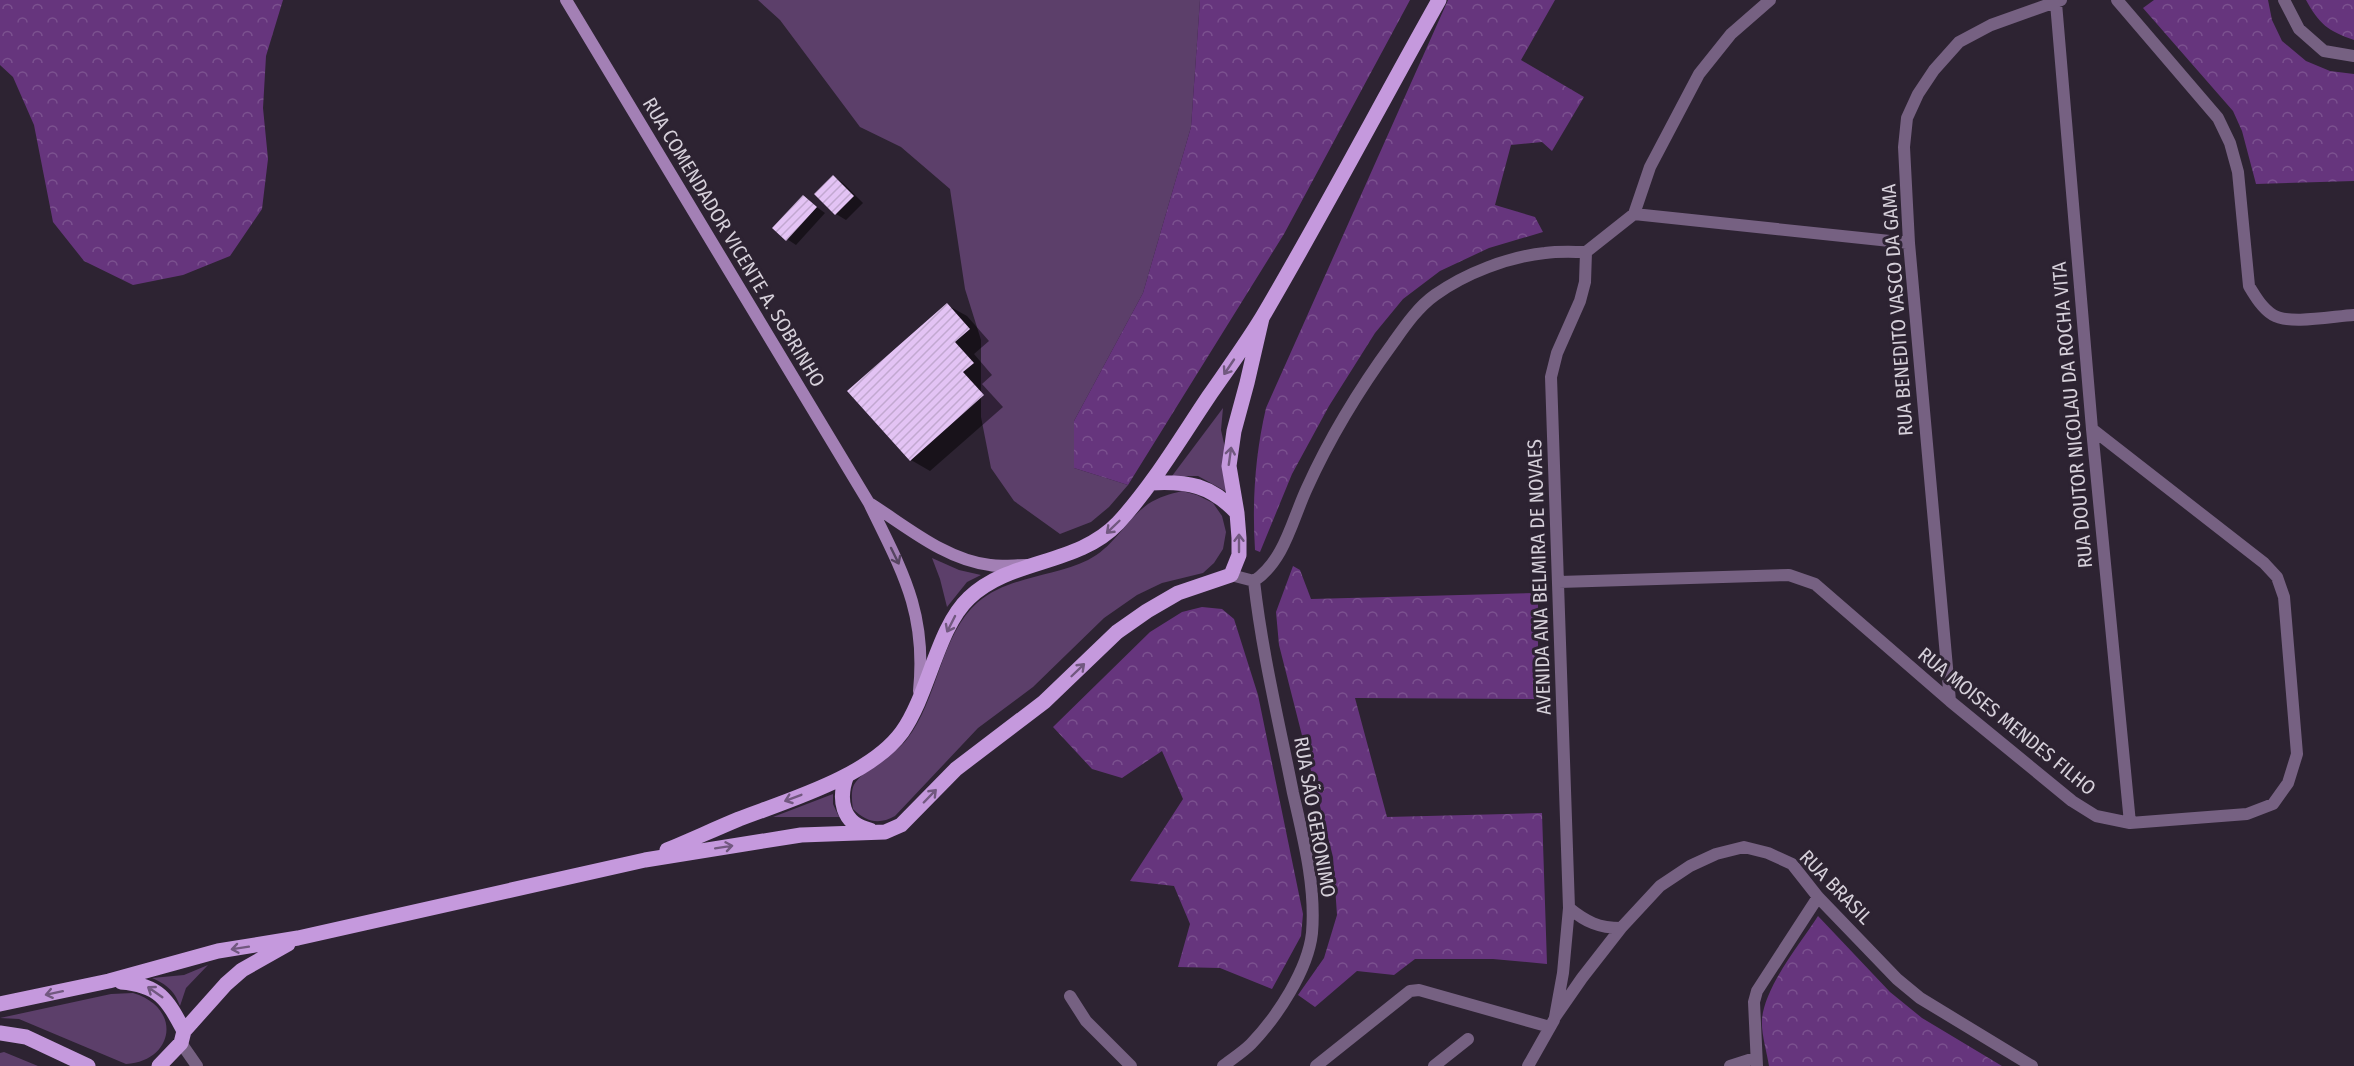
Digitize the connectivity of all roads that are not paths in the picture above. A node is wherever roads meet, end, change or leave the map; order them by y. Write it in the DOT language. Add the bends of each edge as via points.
graph roads {
  1 [pos="566,0"];
  2 [pos="1439,0"];
  3 [pos="1770,0"];
  4 [pos="2116,0"];
  5 [pos="2284,0"];
  6 [pos="2059,1"];
  7 [pos="2354,56"];
  8 [pos="1634,214"];
  9 [pos="1909,243"];
  10 [pos="1586,252"];
  11 [pos="2354,315"];
  12 [pos="1262,318"];
  13 [pos="2092,429"];
  14 [pos="1151,483"];
  15 [pos="870,503"];
  16 [pos="1237,513"];
  17 [pos="1034,565"];
  18 [pos="1231,575"];
  19 [pos="1254,581"];
  20 [pos="1559,582"];
  21 [pos="1950,701"];
  22 [pos="917,704"];
  23 [pos="847,775"];
  24 [pos="2130,823"];
  25 [pos="885,832"];
  26 [pos="645,860"];
  27 [pos="1818,897"];
  28 [pos="1569,908"];
  29 [pos="1621,928"];
  30 [pos="298,938"];
  31 [pos="109,981"];
  32 [pos="1070,996"];
  33 [pos="0,1004"];
  34 [pos="1552,1022"];
  35 [pos="0,1033"];
  36 [pos="182,1037"];
  37 [pos="1468,1039"];
  38 [pos="1756,1062"];
  39 [pos="88,1066"];
  40 [pos="159,1066"];
  41 [pos="197,1066"];
  42 [pos="1131,1066"];
  43 [pos="1222,1066"];
  44 [pos="1316,1066"];
  45 [pos="1434,1066"];
  46 [pos="1528,1066"];
  47 [pos="1730,1066"];
  48 [pos="2032,1066"];
  1 -- 15 [label="street, RUA COMENDADOR VICENTE A. SOBRINHO"];
  2 -- 12 [label="main road"];
  3 -- 8 [label="street" via="1731,34 1699,74 1650,167"];
  4 -- 11 [label="street" via="2218,118 2230,142 2238,172 2249,286 2258,302 2284,319"];
  5 -- 7 [label="street" via="2298,28 2324,51"];
  6 -- 9 [label="street, RUA BENEDITO VASCO DA GAMA" via="1991,25 1959,42 1918,94 1907,118 1904,147"];
  6 -- 13 [label="street, RUA DOUTOR NICOLAU DA ROCHA VITA"];
  8 -- 9 [label="street"];
  8 -- 10 [label="street"];
  9 -- 21 [label="street, RUA BENEDITO VASCO DA GAMA"];
  10 -- 19 [label="street" via="1545,253 1508,261 1465,277 1434,296 1410,320 1365,382 1307,487 1277,559 1268,572"];
  10 -- 20 [label="street, AVENIDA ANA BELMIRA DE NOVAES" via="1580,301 1551,377"];
  12 -- 14 [label="main road, one-way"];
  16 -- 12 [label="main road, one-way" via="1229,466"];
  13 -- 24 [label="street, RUA DOUTOR NICOLAU DA ROCHA VITA"];
  13 -- 24 [label="street, RUA MOISES MENDES FILHO" via="2264,563 2277,577 2284,597 2297,754 2288,783 2273,804 2247,814"];
  14 -- 16 [label="main road" via="1180,482 1202,489 1224,499"];
  14 -- 17 [label="main road, one-way" via="1098,541"];
  15 -- 17 [label="street" via="935,545 967,560 990,565"];
  15 -- 22 [label="street, RUA COMENDADOR VICENTE A. SOBRINHO, one-way" via="914,603 922,662"];
  18 -- 16 [label="main road, one-way" via="1239,555"];
  17 -- 22 [label="main road, one-way" via="981,586 965,601 951,622"];
  18 -- 19 [label="street"];
  25 -- 18 [label="main road, one-way" via="901,825 956,769 1044,702 1117,632 1178,593"];
  19 -- 43 [label="street, RUA SÃO GERONIMO" via="1260,634 1305,848 1312,933 1304,963 1276,1016 1250,1045"];
  20 -- 21 [label="street, RUA MOISES MENDES FILHO" via="1789,575 1815,584"];
  20 -- 28 [label="street, AVENIDA ANA BELMIRA DE NOVAES"];
  21 -- 24 [label="street, RUA MOISES MENDES FILHO" via="2072,801 2096,816"];
  22 -- 23 [label="main road" via="902,733 872,760"];
  23 -- 25 [label="main road" via="842,804 849,818 861,828"];
  23 -- 26 [label="main road, one-way"];
  26 -- 25 [label="main road, one-way" via="801,836"];
  26 -- 30 [label="main road"];
  27 -- 29 [label="street, RUA BRASIL" via="1792,864 1744,847 1690,866 1660,886"];
  27 -- 38 [label="street" via="1756,991"];
  27 -- 48 [label="street, RUA BRASIL" via="1920,998"];
  28 -- 29 [label="street" via="1592,924"];
  28 -- 34 [label="street, AVENIDA ANA BELMIRA DE NOVAES" via="1563,973"];
  29 -- 34 [label="street, RUA BRASIL"];
  30 -- 31 [label="main road, one-way" via="218,951"];
  30 -- 36 [label="main road" via="242,970 210,1000"];
  31 -- 33 [label="main road, one-way"];
  36 -- 31 [label="main road, one-way" via="170,1005 157,991 139,983"];
  32 -- 42 [label="street" via="1086,1021"];
  34 -- 44 [label="street" via="1410,991"];
  34 -- 46 [label="street"];
  35 -- 39 [label="main road" via="26,1037"];
  36 -- 40 [label="main road"];
  36 -- 41 [label="street"];
  37 -- 45 [label="street"];
  38 -- 47 [label="street"];
}
